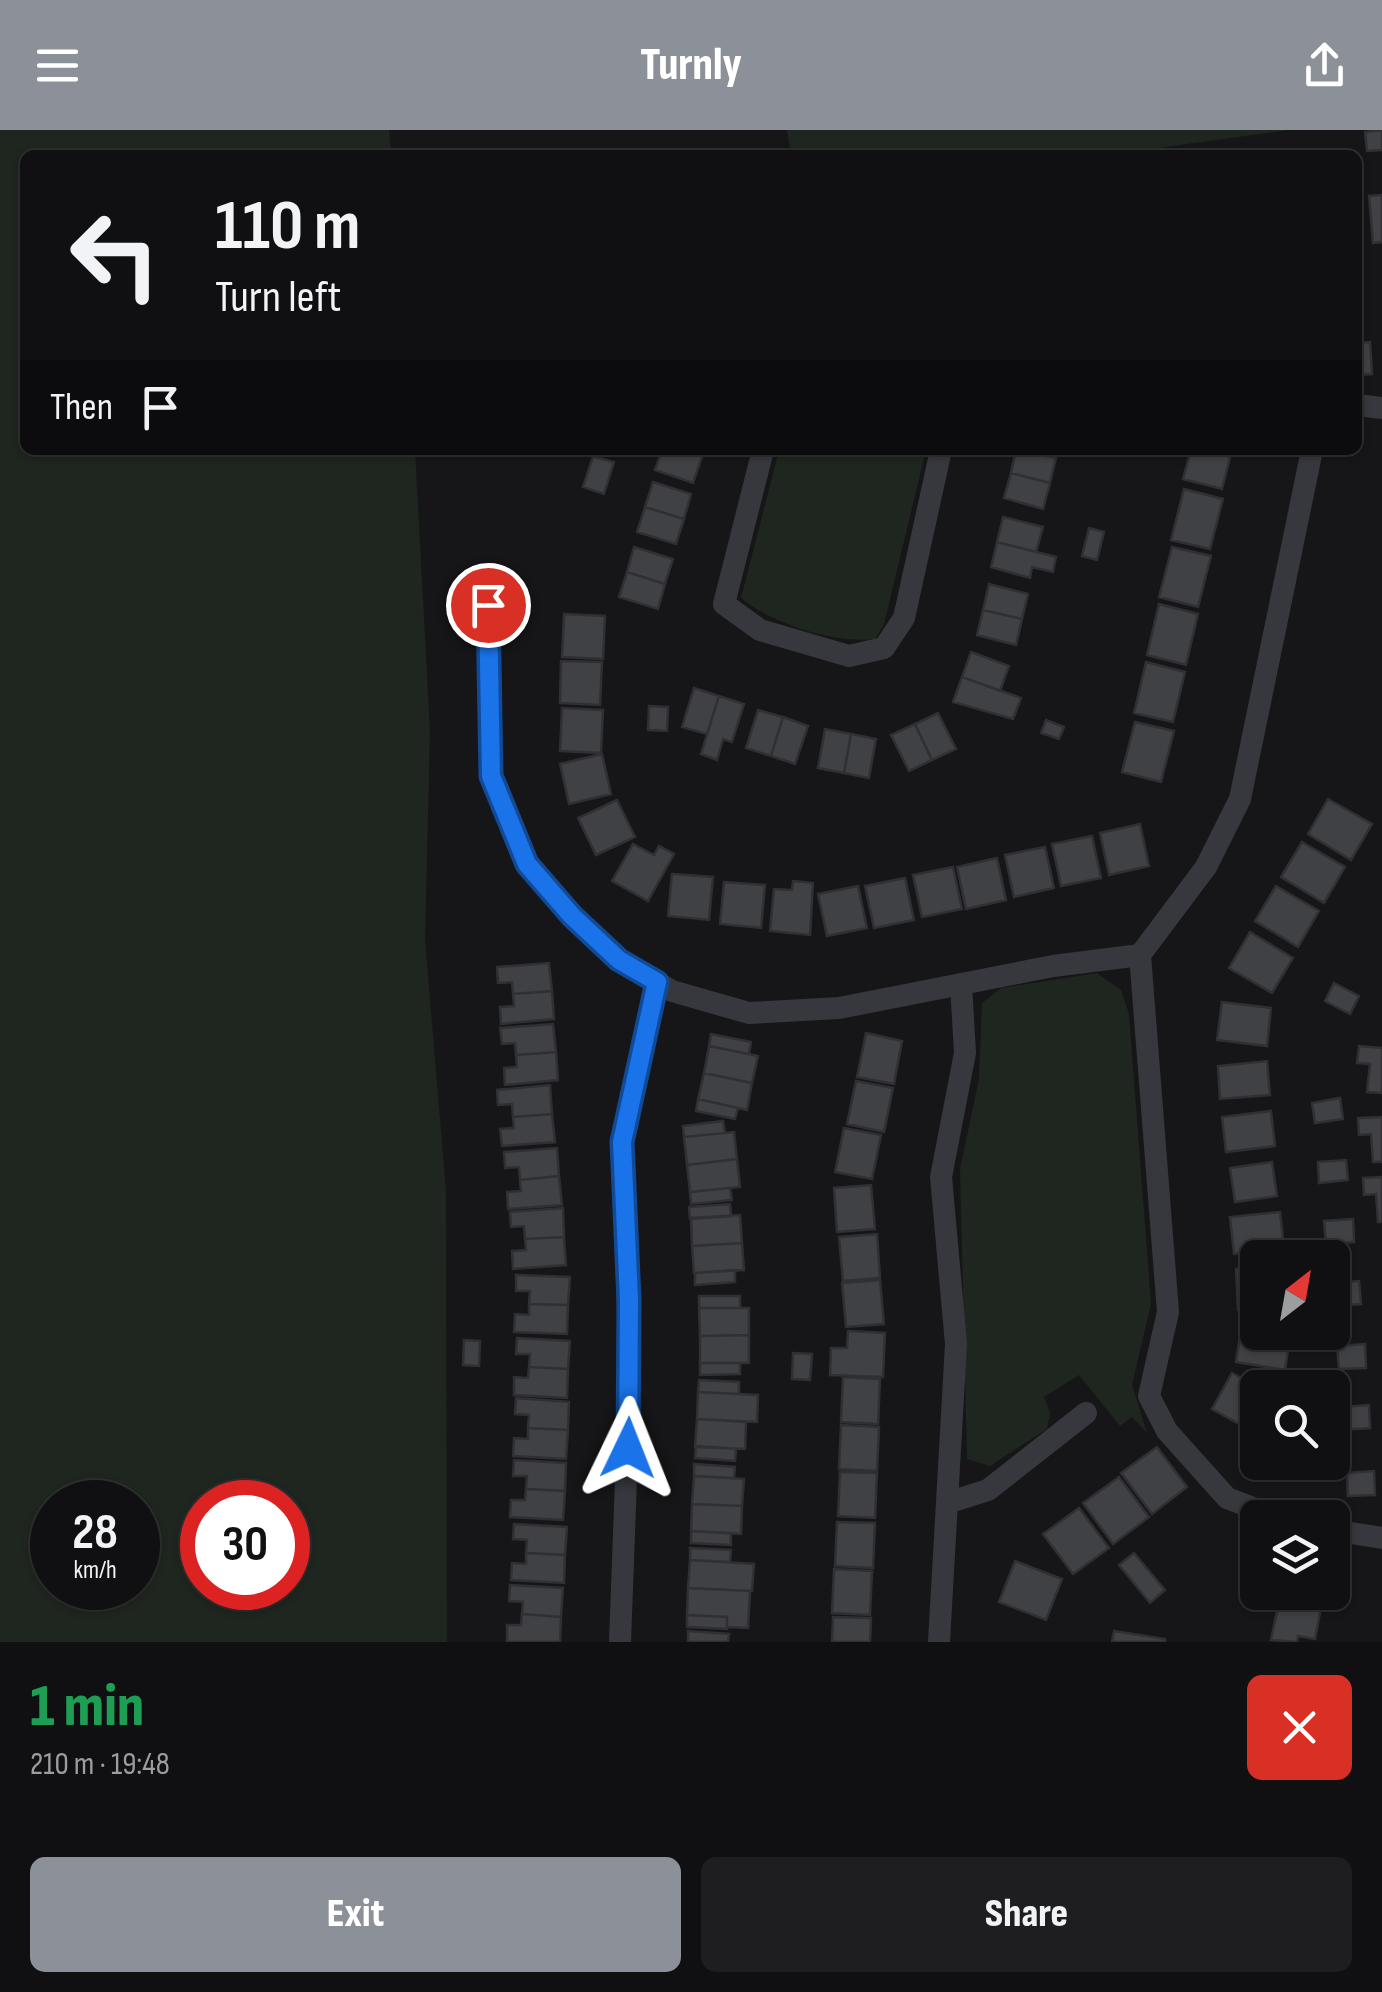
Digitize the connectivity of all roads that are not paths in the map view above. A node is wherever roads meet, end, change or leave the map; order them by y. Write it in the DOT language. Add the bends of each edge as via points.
graph roads {
  1 [pos="762,455"];
  2 [pos="940,455"];
  3 [pos="1311,455"];
  4 [pos="488,605"];
  5 [pos="1140,955"];
  6 [pos="657,982"];
  7 [pos="961,984"];
  8 [pos="1086,1413"];
  9 [pos="947,1503"];
  10 [pos="1240,1503"];
  11 [pos="1350,1533"];
  12 [pos="1382,1538"];
  13 [pos="620,1642"];
  14 [pos="939,1642"];
  1 -- 2 [label="street" via="724,604 760,630 849,656 884,648 904,618"];
  3 -- 5 [label="street" via="1240,799 1206,867"];
  4 -- 6 [label="street" via="491,776 527,864 619,960"];
  5 -- 7 [label="street"];
  5 -- 10 [label="street" via="1168,1312 1149,1396 1167,1431 1227,1498"];
  6 -- 7 [label="street" via="750,1013 838,1008"];
  6 -- 13 [label="street" via="622,1142 630,1370"];
  7 -- 9 [label="street" via="965,1053 941,1177 956,1344"];
  8 -- 9 [label="street" via="988,1490"];
  9 -- 14 [label="street"];
  11 -- 12 [label="street"];
}
